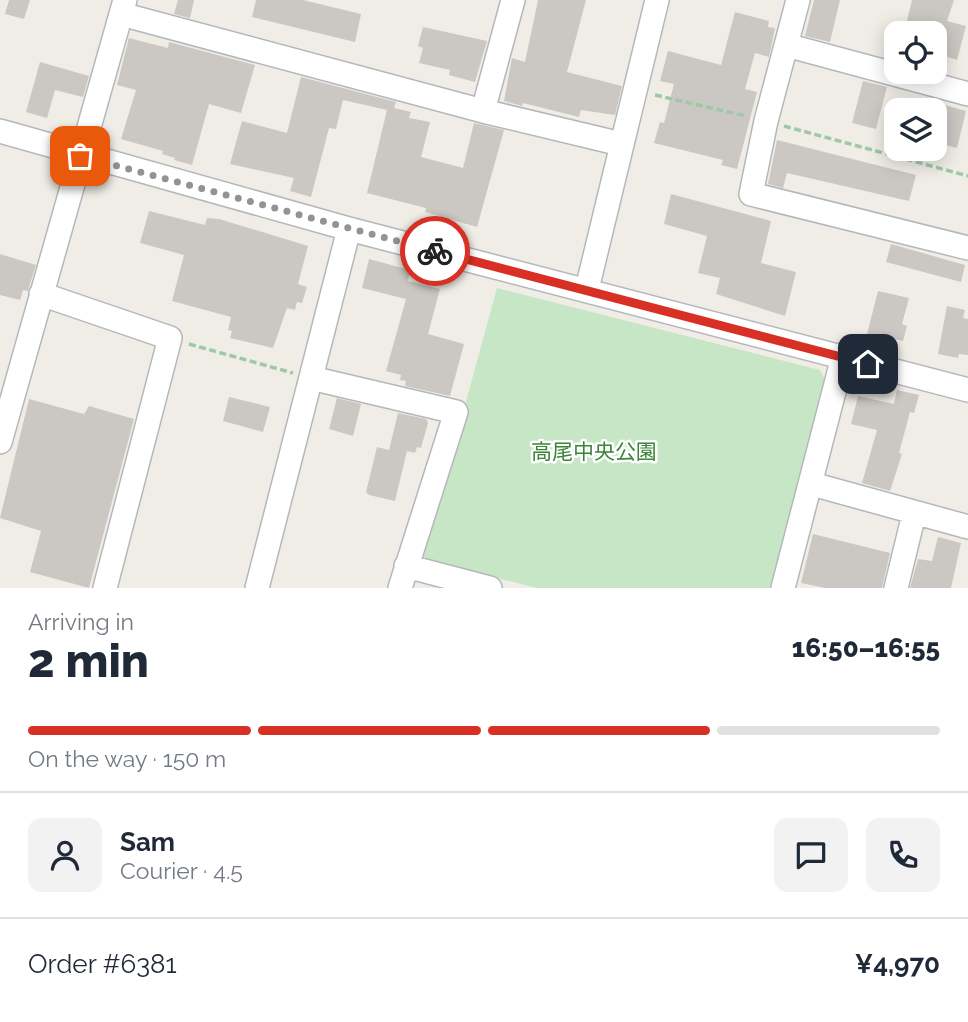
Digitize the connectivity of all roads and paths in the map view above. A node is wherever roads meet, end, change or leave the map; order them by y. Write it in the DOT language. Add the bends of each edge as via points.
graph roads {
  1 [pos="513,0"];
  2 [pos="657,0"];
  3 [pos="798,0"];
  4 [pos="123,7"];
  5 [pos="786,45"];
  6 [pos="635,90"];
  7 [pos="968,94"];
  8 [pos="483,111"];
  9 [pos="766,121"];
  10 [pos="0,131"];
  11 [pos="621,144"];
  12 [pos="80,156"];
  13 [pos="968,176"];
  14 [pos="349,229"];
  15 [pos="968,248"];
  16 [pos="587,289"];
  17 [pos="41,295"];
  18 [pos="170,338"];
  19 [pos="843,357"];
  20 [pos="311,378"];
  21 [pos="968,390"];
  22 [pos="0,442"];
  23 [pos="812,484"];
  24 [pos="914,514"];
  25 [pos="968,527"];
  26 [pos="403,577"];
  27 [pos="105,588"];
  28 [pos="257,588"];
  29 [pos="491,588"];
  30 [pos="783,588"];
  31 [pos="896,588"];
  1 -- 8 [label="street"];
  2 -- 6 [label="street"];
  3 -- 5 [label="street"];
  4 -- 8 [label="street"];
  4 -- 12 [label="street"];
  5 -- 7 [label="street"];
  5 -- 9 [label="street"];
  6 -- 9 [label="path"];
  6 -- 11 [label="street"];
  8 -- 11 [label="street"];
  9 -- 13 [label="path"];
  9 -- 15 [label="street" via="751,194"];
  10 -- 12 [label="street"];
  11 -- 16 [label="street"];
  12 -- 14 [label="street"];
  12 -- 17 [label="street"];
  14 -- 16 [label="street"];
  14 -- 20 [label="street"];
  16 -- 19 [label="street"];
  17 -- 18 [label="street"];
  17 -- 22 [label="street"];
  18 -- 20 [label="path"];
  18 -- 27 [label="street"];
  19 -- 21 [label="street"];
  19 -- 23 [label="street"];
  20 -- 26 [label="street" via="456,411"];
  20 -- 28 [label="street"];
  23 -- 24 [label="street"];
  23 -- 30 [label="street"];
  24 -- 25 [label="street"];
  24 -- 31 [label="street"];
  26 -- 29 [label="street"];
}
